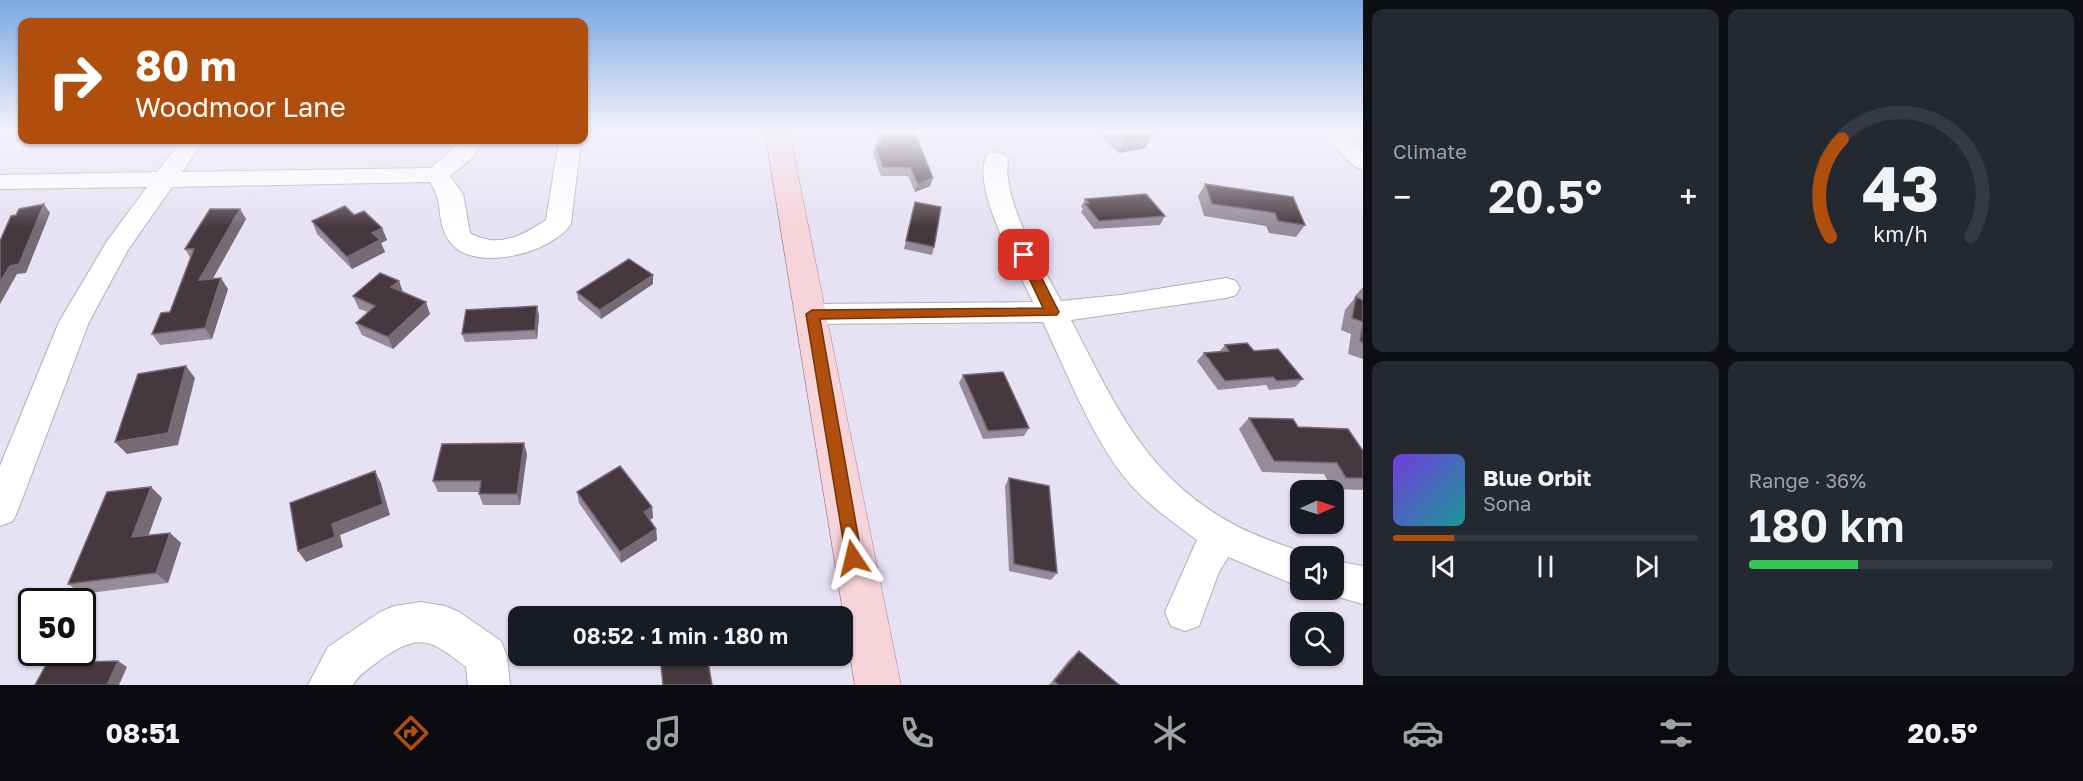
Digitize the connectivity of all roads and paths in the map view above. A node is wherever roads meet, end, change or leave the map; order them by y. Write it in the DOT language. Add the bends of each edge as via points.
graph roads {
  1 [pos="175,163"];
  2 [pos="452,163"];
  3 [pos="567,163"];
  4 [pos="781,163"];
  5 [pos="995,163"];
  6 [pos="437,174"];
  7 [pos="163,178"];
  8 [pos="0,182"];
  9 [pos="1226,288"];
  10 [pos="1052,312"];
  11 [pos="812,314"];
  12 [pos="0,510"];
  13 [pos="1220,536"];
  14 [pos="1290,565"];
  15 [pos="1344,581"];
  16 [pos="1363,585"];
  17 [pos="1185,612"];
  18 [pos="329,685"];
  19 [pos="489,685"];
  20 [pos="878,685"];
  1 -- 7 [label="street"];
  2 -- 6 [label="street"];
  3 -- 6 [label="street" via="558,224 529,244 499,249 474,247 461,239 451,194"];
  4 -- 11 [label="main road"];
  5 -- 10 [label="street" via="999,196"];
  6 -- 7 [label="street"];
  7 -- 8 [label="street"];
  7 -- 12 [label="street" via="116,247 74,322"];
  9 -- 10 [label="street"];
  10 -- 11 [label="street"];
  10 -- 13 [label="street" via="1134,465 1166,497"];
  11 -- 20 [label="main road"];
  13 -- 14 [label="street"];
  13 -- 17 [label="street" via="1203,564"];
  15 -- 16 [label="street"];
  18 -- 19 [label="street" via="342,662 394,626 421,622 445,626 486,656"];
}
